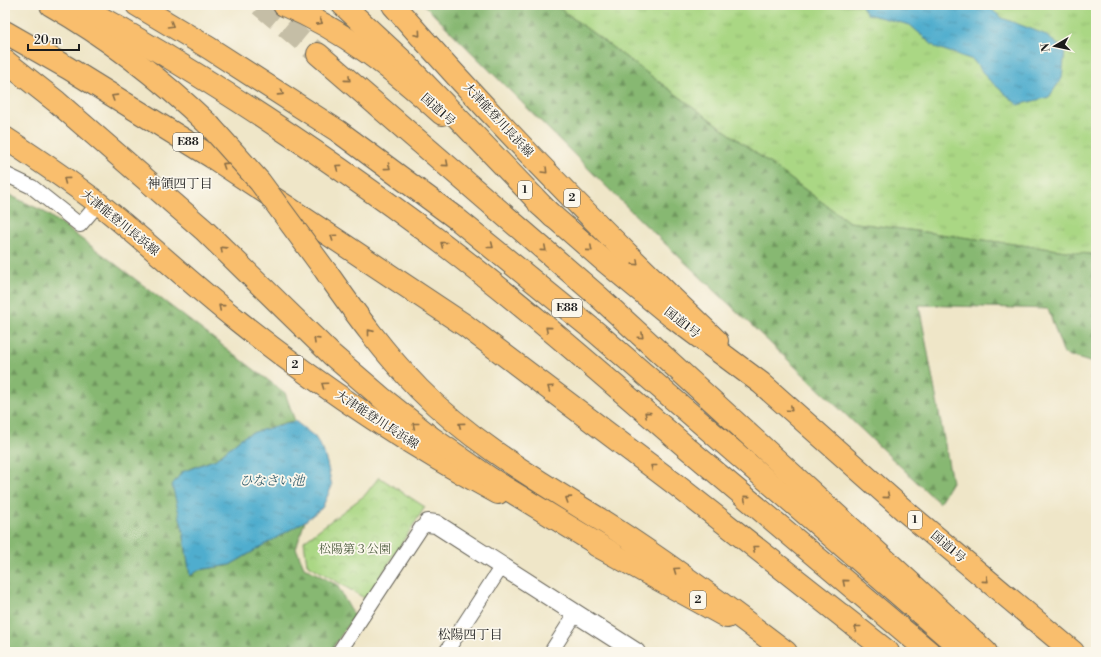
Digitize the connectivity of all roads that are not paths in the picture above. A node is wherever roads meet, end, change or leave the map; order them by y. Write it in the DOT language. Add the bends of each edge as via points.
graph roads {
  1 [pos="50,5"];
  2 [pos="78,5"];
  3 [pos="137,5"];
  4 [pos="284,5"];
  5 [pos="343,5"];
  6 [pos="393,5"];
  7 [pos="5,32"];
  8 [pos="318,54"];
  9 [pos="5,61"];
  10 [pos="5,138"];
  11 [pos="5,174"];
  12 [pos="98,204"];
  13 [pos="553,217"];
  14 [pos="761,383"];
  15 [pos="428,523"];
  16 [pos="612,553"];
  17 [pos="502,566"];
  18 [pos="576,613"];
  19 [pos="339,652"];
  20 [pos="446,652"];
  21 [pos="551,652"];
  22 [pos="636,652"];
  23 [pos="782,652"];
  24 [pos="786,652"];
  25 [pos="888,652"];
  26 [pos="929,652"];
  27 [pos="965,652"];
  28 [pos="986,652"];
  29 [pos="1073,652"];
  24 -- 1 [label="main road, one-way, bridge" via="676,570 490,447 447,415 394,362 260,182 210,126 147,70"];
  26 -- 2 [label="main road, E88, one-way" via="583,358 440,242 254,110 138,38"];
  3 -- 27 [label="main road, E88, one-way" via="223,56 338,131 457,219 597,332"];
  4 -- 13 [label="main road, 国道1号 / 1, one-way" via="333,29 397,75"];
  5 -- 13 [label="main road" via="404,62"];
  6 -- 14 [label="main road, 大津能登川長浜線 / 2, one-way" via="434,52 611,239"];
  25 -- 7 [label="main road, E88, one-way" via="675,484 466,326 212,157"];
  8 -- 28 [label="main road, E88, one-way" via="593,292"];
  16 -- 9 [label="main road, one-way" via="491,479 432,438 388,403 332,355 204,230 57,102"];
  12 -- 10 [label="main road, 大津能登川長浜線 / 2, one-way"];
  11 -- 12 [label="street" via="32,187 80,225"];
  16 -- 12 [label="main road, 大津能登川長浜線 / 2, one-way" via="461,473 342,398 237,320"];
  13 -- 14 [label="main road, 国道1号 / 1, one-way" via="671,316"];
  14 -- 29 [label="main road, 国道1号 / 1, one-way" via="905,511"];
  15 -- 17 [label="street" via="436,524"];
  15 -- 19 [label="street" via="421,528"];
  16 -- 23 [label="main road, 大津能登川長浜線 / 2" via="699,601"];
  17 -- 18 [label="street"];
  17 -- 20 [label="street"];
  18 -- 21 [label="street"];
  18 -- 22 [label="street"];
}
